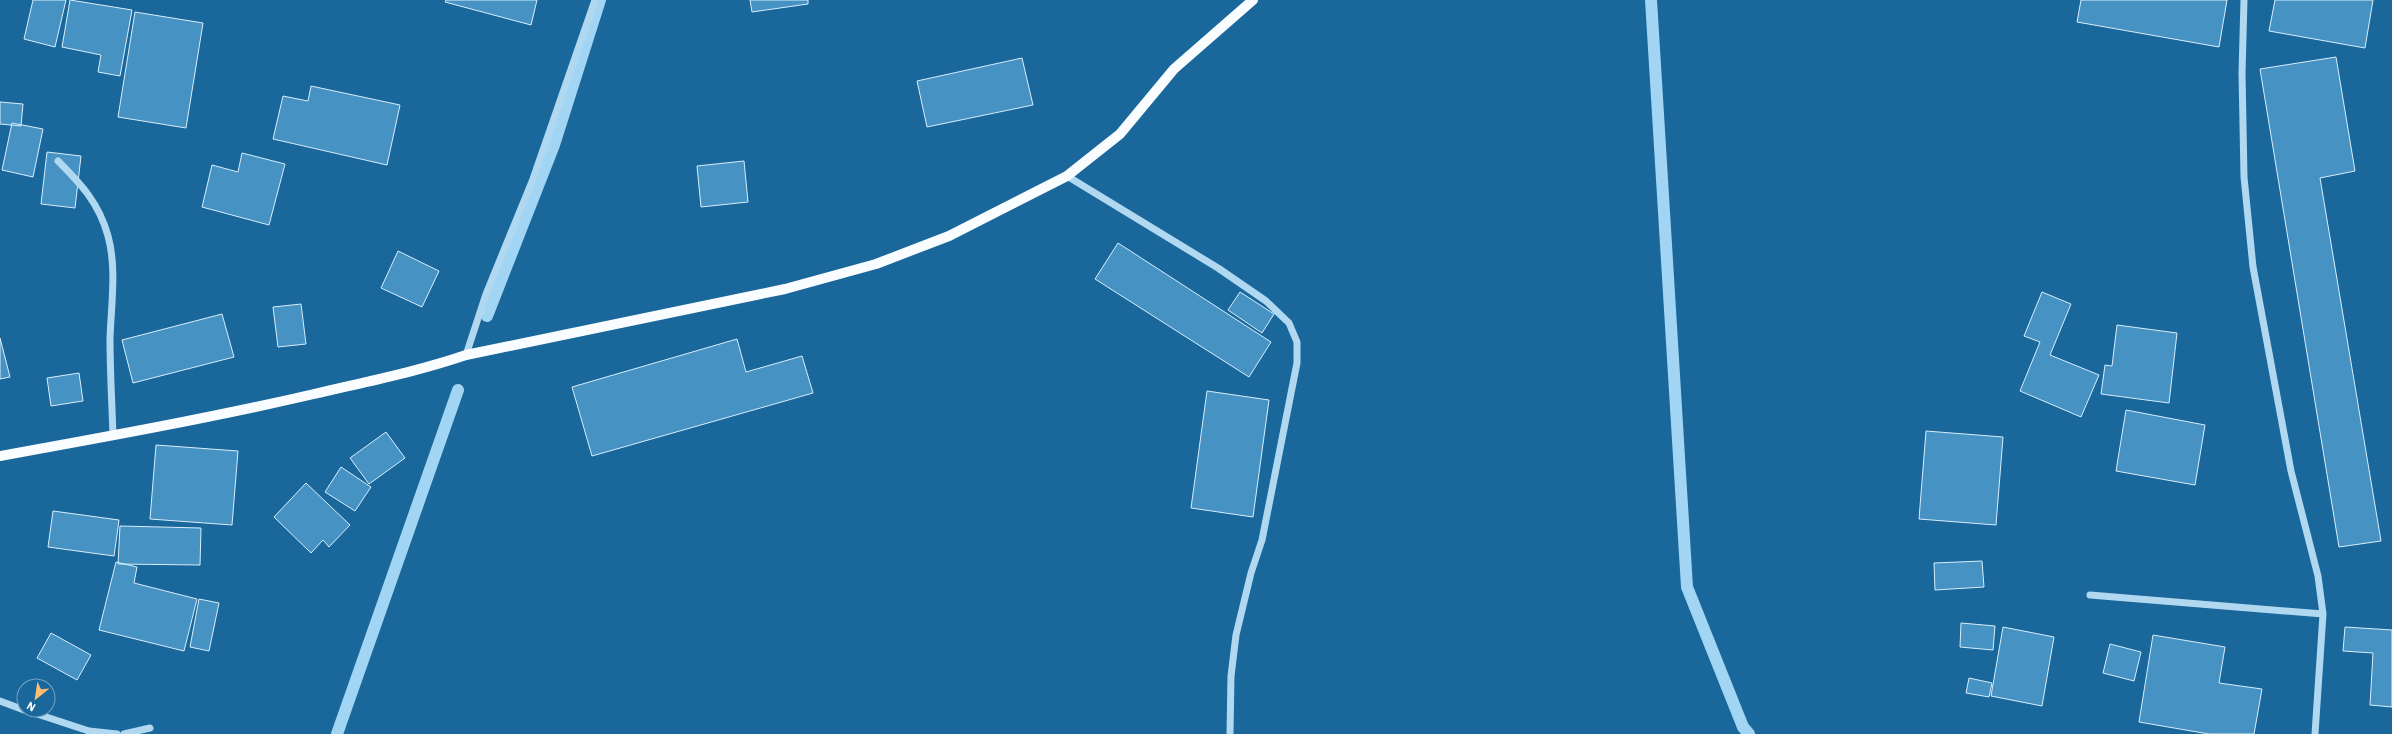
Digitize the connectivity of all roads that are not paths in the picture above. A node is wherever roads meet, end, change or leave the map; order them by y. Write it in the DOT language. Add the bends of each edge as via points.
graph roads {
  1 [pos="594,0"];
  2 [pos="1253,0"];
  3 [pos="2244,0"];
  4 [pos="58,161"];
  5 [pos="1067,176"];
  6 [pos="466,355"];
  7 [pos="113,436"];
  8 [pos="0,456"];
  9 [pos="2090,595"];
  10 [pos="2323,614"];
  11 [pos="0,701"];
  12 [pos="16,707"];
  13 [pos="49,718"];
  14 [pos="150,728"];
  15 [pos="117,734"];
  16 [pos="124,734"];
  17 [pos="1230,734"];
  18 [pos="2315,734"];
  1 -- 6 [label="street" via="533,179 486,294"];
  2 -- 5 [label="main road" via="1174,69 1120,134"];
  3 -- 10 [label="street" via="2244,178 2253,267 2292,471 2318,576"];
  4 -- 7 [label="street" via="84,186 108,236 112,268 110,340"];
  5 -- 6 [label="main road" via="948,236 876,264 785,289"];
  5 -- 17 [label="street" via="1212,264 1266,301 1289,323 1297,342 1297,363 1263,532 1236,635 1231,676"];
  6 -- 7 [label="main road" via="424,369 325,392"];
  7 -- 8 [label="main road"];
  9 -- 10 [label="street"];
  10 -- 18 [label="street"];
  11 -- 12 [label="street"];
  13 -- 15 [label="street" via="89,731"];
  14 -- 16 [label="street"];
}
